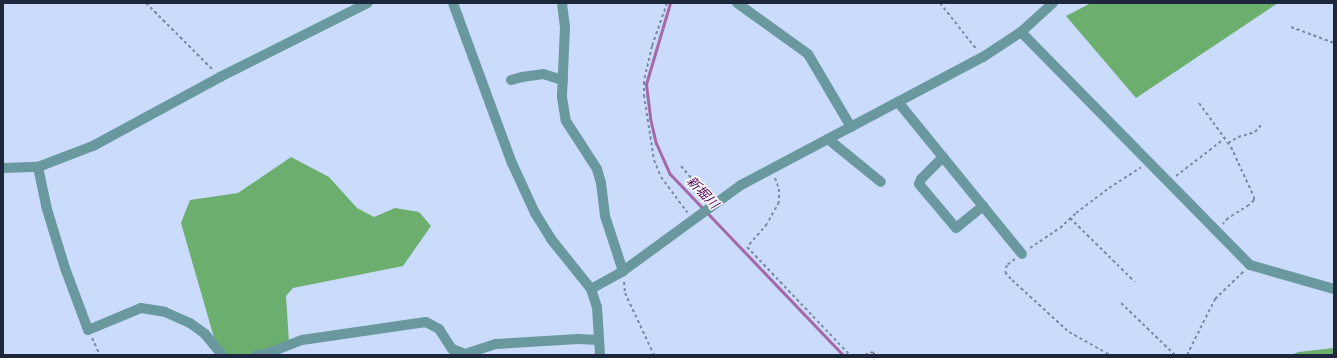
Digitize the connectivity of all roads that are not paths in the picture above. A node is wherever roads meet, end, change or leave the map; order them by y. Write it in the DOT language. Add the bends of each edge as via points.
graph roads {
  1 [pos="368,3"];
  2 [pos="453,3"];
  3 [pos="562,3"];
  4 [pos="737,3"];
  5 [pos="1053,3"];
  6 [pos="1021,32"];
  7 [pos="511,80"];
  8 [pos="563,80"];
  9 [pos="898,102"];
  10 [pos="851,127"];
  11 [pos="828,139"];
  12 [pos="943,157"];
  13 [pos="38,167"];
  14 [pos="3,168"];
  15 [pos="881,182"];
  16 [pos="983,206"];
  17 [pos="1022,254"];
  18 [pos="623,271"];
  19 [pos="591,289"];
  20 [pos="1334,289"];
  21 [pos="599,340"];
  22 [pos="222,355"];
  23 [pos="257,355"];
  24 [pos="600,355"];
  1 -- 13 [label="street" via="220,77 93,146"];
  2 -- 19 [label="street" via="512,163 535,213 559,250"];
  3 -- 8 [label="street" via="565,27"];
  4 -- 10 [label="street" via="808,54"];
  5 -- 6 [label="street"];
  6 -- 9 [label="street" via="983,57"];
  6 -- 20 [label="street" via="1250,265"];
  7 -- 8 [label="street" via="543,74"];
  8 -- 18 [label="street" via="562,97 566,121 597,169 605,216"];
  9 -- 10 [label="street"];
  9 -- 12 [label="street"];
  10 -- 11 [label="street"];
  11 -- 15 [label="street"];
  11 -- 18 [label="street" via="741,185"];
  12 -- 16 [label="street"];
  12 -- 16 [label="street" via="919,184 956,228"];
  13 -- 14 [label="street"];
  13 -- 22 [label="street" via="46,206 65,268 88,330 141,308 165,312 190,322 205,334"];
  16 -- 17 [label="street"];
  18 -- 19 [label="street"];
  19 -- 21 [label="street" via="597,307"];
  21 -- 23 [label="street" via="578,338 496,344 465,354 452,349 439,329 426,322 302,340"];
  21 -- 24 [label="street"];
}
